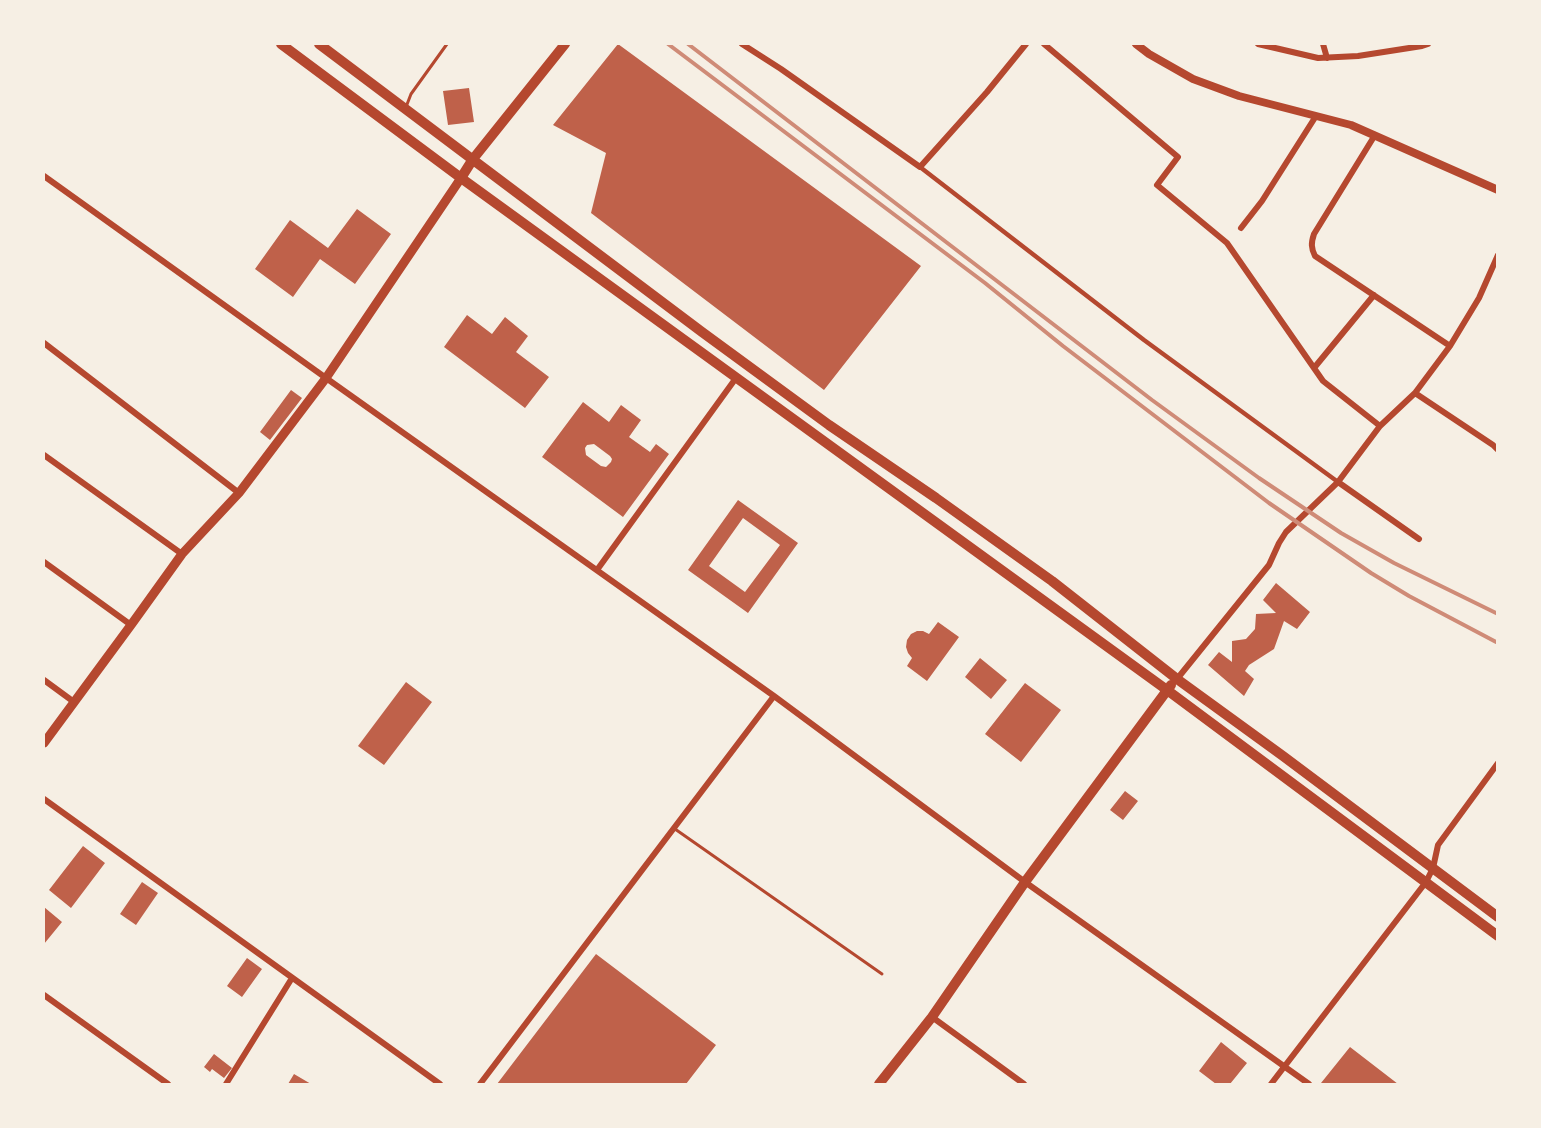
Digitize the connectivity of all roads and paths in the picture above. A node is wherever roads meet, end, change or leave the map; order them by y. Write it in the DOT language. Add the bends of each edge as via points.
graph roads {
  1 [pos="280,44"];
  2 [pos="319,44"];
  3 [pos="447,44"];
  4 [pos="565,44"];
  5 [pos="742,44"];
  6 [pos="1026,44"];
  7 [pos="1044,44"];
  8 [pos="1136,44"];
  9 [pos="1258,44"];
  10 [pos="1323,44"];
  11 [pos="1428,44"];
  12 [pos="1327,58"];
  13 [pos="405,108"];
  14 [pos="1316,116"];
  15 [pos="1375,135"];
  16 [pos="473,159"];
  17 [pos="920,167"];
  18 [pos="44,176"];
  19 [pos="461,178"];
  20 [pos="1497,190"];
  21 [pos="1241,228"];
  22 [pos="1497,255"];
  23 [pos="1374,295"];
  24 [pos="44,343"];
  25 [pos="1450,346"];
  26 [pos="1314,368"];
  27 [pos="326,378"];
  28 [pos="736,378"];
  29 [pos="1415,393"];
  30 [pos="1380,426"];
  31 [pos="1496,445"];
  32 [pos="44,454"];
  33 [pos="1338,482"];
  34 [pos="239,493"];
  35 [pos="1419,539"];
  36 [pos="182,554"];
  37 [pos="44,561"];
  38 [pos="597,570"];
  39 [pos="131,625"];
  40 [pos="1177,679"];
  41 [pos="44,680"];
  42 [pos="1167,690"];
  43 [pos="774,696"];
  44 [pos="74,702"];
  45 [pos="44,743"];
  46 [pos="1497,763"];
  47 [pos="44,799"];
  48 [pos="674,828"];
  49 [pos="1433,868"];
  50 [pos="1025,882"];
  51 [pos="1426,882"];
  52 [pos="1497,917"];
  53 [pos="1497,936"];
  54 [pos="882,974"];
  55 [pos="292,978"];
  56 [pos="44,995"];
  57 [pos="932,1017"];
  58 [pos="1285,1067"];
  59 [pos="168,1084"];
  60 [pos="226,1084"];
  61 [pos="440,1084"];
  62 [pos="480,1084"];
  63 [pos="879,1084"];
  64 [pos="1024,1084"];
  65 [pos="1271,1084"];
  66 [pos="1309,1084"];
  1 -- 19 [label="main road"];
  2 -- 13 [label="main road"];
  3 -- 13 [label="lane"];
  4 -- 16 [label="main road"];
  5 -- 17 [label="street"];
  6 -- 17 [label="street"];
  7 -- 26 [label="street" via="1178,157 1157,185 1227,243"];
  8 -- 14 [label="street" via="1193,79 1239,96"];
  9 -- 12 [label="street"];
  10 -- 12 [label="street"];
  11 -- 12 [label="street" via="1358,57"];
  13 -- 16 [label="main road"];
  14 -- 15 [label="street" via="1351,124"];
  14 -- 21 [label="street"];
  15 -- 20 [label="street"];
  15 -- 23 [label="street" via="1311,242 1315,256"];
  16 -- 19 [label="main road"];
  16 -- 40 [label="main road" via="811,412 1052,581"];
  17 -- 33 [label="street" via="1144,340"];
  18 -- 27 [label="street"];
  19 -- 27 [label="main road"];
  19 -- 28 [label="main road"];
  22 -- 25 [label="street" via="1479,298"];
  23 -- 25 [label="street"];
  23 -- 26 [label="street"];
  24 -- 34 [label="street"];
  25 -- 29 [label="street"];
  26 -- 30 [label="street" via="1323,381"];
  27 -- 34 [label="main road"];
  27 -- 38 [label="street"];
  28 -- 38 [label="street"];
  28 -- 42 [label="main road"];
  29 -- 30 [label="street"];
  29 -- 31 [label="street"];
  30 -- 33 [label="street"];
  32 -- 36 [label="street"];
  33 -- 35 [label="street"];
  33 -- 40 [label="street" via="1287,532 1269,565"];
  34 -- 36 [label="main road"];
  36 -- 39 [label="main road"];
  37 -- 39 [label="street"];
  38 -- 43 [label="street"];
  39 -- 44 [label="main road"];
  40 -- 42 [label="main road"];
  40 -- 49 [label="main road"];
  41 -- 44 [label="street"];
  42 -- 50 [label="main road"];
  42 -- 51 [label="main road"];
  43 -- 48 [label="street"];
  43 -- 50 [label="street"];
  44 -- 45 [label="main road"];
  46 -- 49 [label="street" via="1438,845"];
  47 -- 55 [label="street"];
  48 -- 54 [label="lane"];
  48 -- 62 [label="street"];
  49 -- 51 [label="street"];
  49 -- 52 [label="main road"];
  50 -- 57 [label="main road"];
  50 -- 58 [label="street"];
  51 -- 53 [label="main road"];
  51 -- 58 [label="street"];
  55 -- 60 [label="street"];
  55 -- 61 [label="street"];
  56 -- 59 [label="street"];
  57 -- 63 [label="main road"];
  57 -- 64 [label="street"];
  58 -- 65 [label="street"];
  58 -- 66 [label="street"];
}
